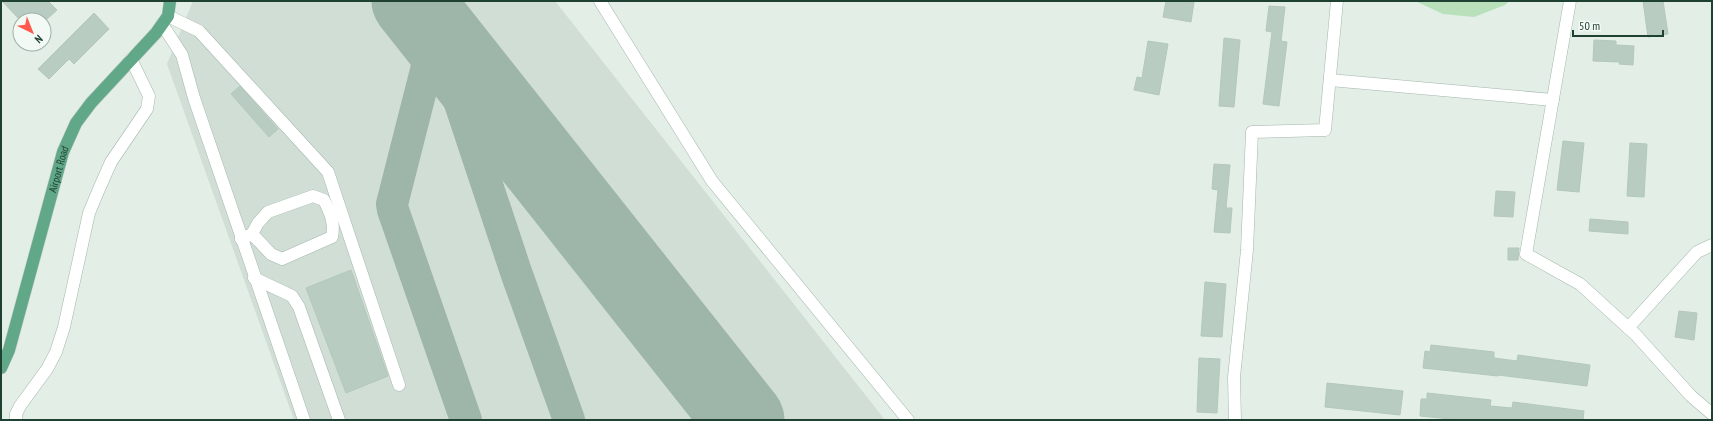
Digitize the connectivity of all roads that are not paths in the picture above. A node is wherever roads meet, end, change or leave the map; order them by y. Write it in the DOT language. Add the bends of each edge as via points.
graph roads {
  1 [pos="170,1"];
  2 [pos="600,1"];
  3 [pos="1337,1"];
  4 [pos="1570,1"];
  5 [pos="165,20"];
  6 [pos="131,60"];
  7 [pos="1330,80"];
  8 [pos="1553,100"];
  9 [pos="247,236"];
  10 [pos="1712,245"];
  11 [pos="254,278"];
  12 [pos="1628,328"];
  13 [pos="1,368"];
  14 [pos="399,385"];
  15 [pos="1712,414"];
  16 [pos="16,420"];
  17 [pos="304,420"];
  18 [pos="339,420"];
  19 [pos="908,420"];
  20 [pos="1235,420"];
  1 -- 5 [label="main road"];
  2 -- 19 [label="lane" via="712,181"];
  3 -- 7 [label="lane"];
  4 -- 8 [label="lane"];
  5 -- 6 [label="main road, Airport Road"];
  5 -- 9 [label="lane" via="182,55 194,98"];
  5 -- 14 [label="lane" via="199,30 328,172"];
  6 -- 13 [label="main road, Airport Road" via="76,123 63,152 9,350"];
  6 -- 16 [label="lane" via="149,96 147,109 111,162 99,189 89,213 56,352 20,406"];
  7 -- 8 [label="lane"];
  7 -- 20 [label="lane" via="1325,130 1252,132 1247,250 1234,377"];
  8 -- 12 [label="lane" via="1526,254 1580,284"];
  9 -- 9 [label="lane" via="268,212 313,196 324,200 334,227 332,237 282,259"];
  9 -- 11 [label="lane"];
  10 -- 12 [label="lane" via="1697,252"];
  11 -- 17 [label="lane"];
  11 -- 18 [label="lane" via="292,296 299,307"];
  12 -- 15 [label="lane" via="1691,396"];
}
